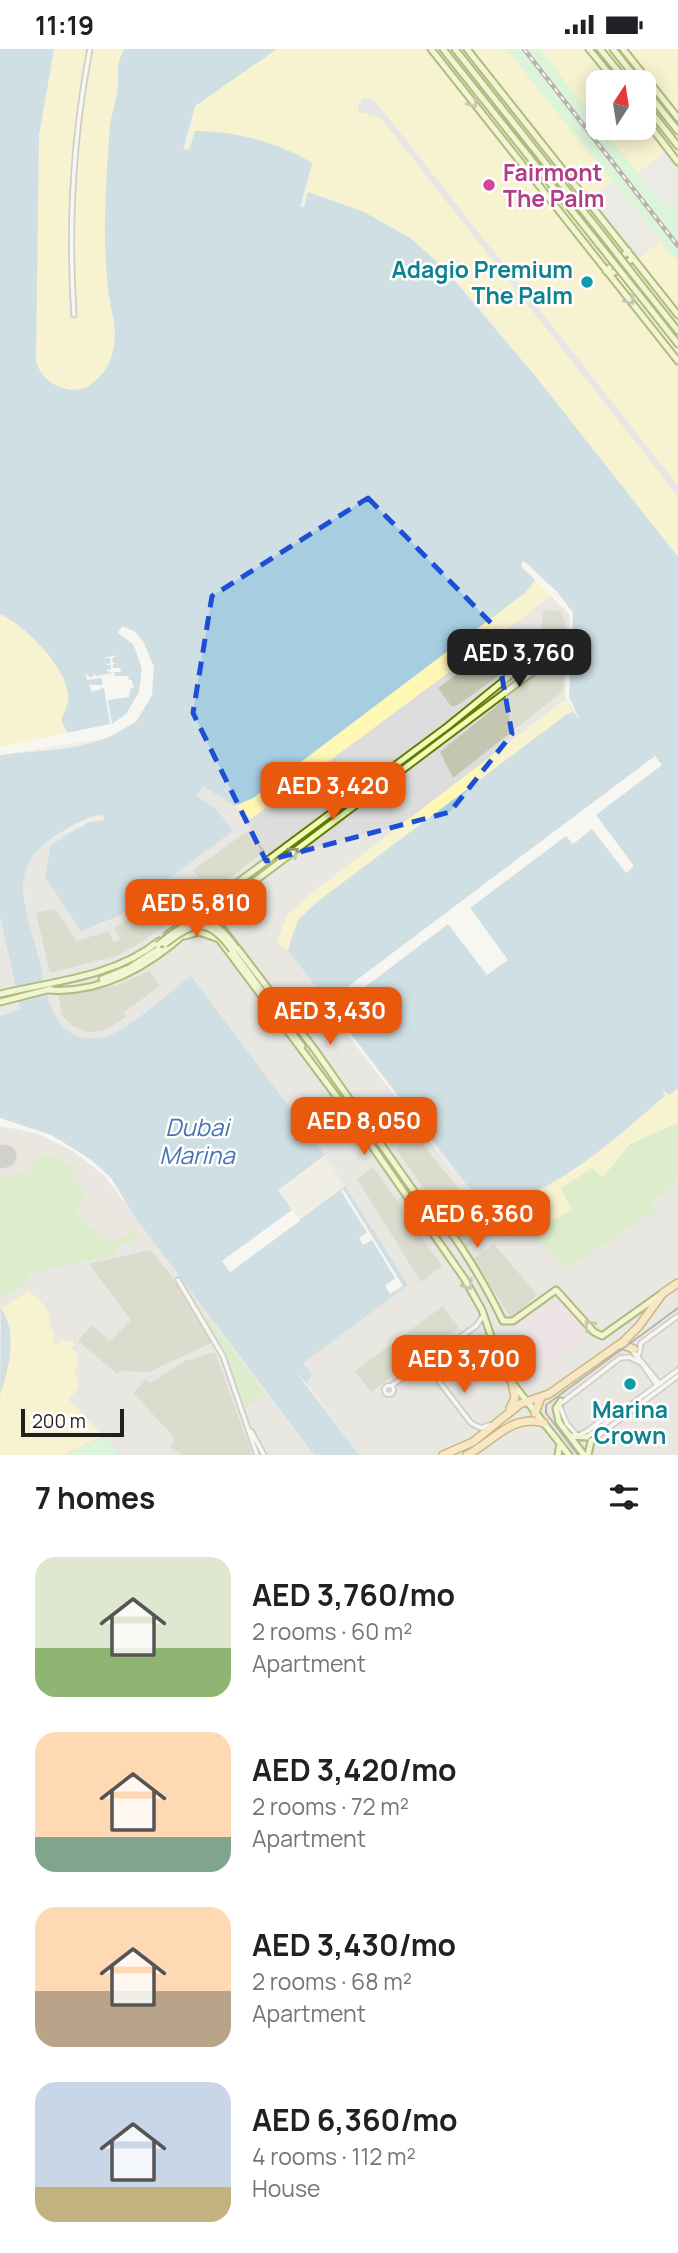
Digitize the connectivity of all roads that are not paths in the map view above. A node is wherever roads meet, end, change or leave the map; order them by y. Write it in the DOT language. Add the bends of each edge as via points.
graph roads {
  1 [pos="90,49"];
  2 [pos="431,49"];
  3 [pos="443,49"];
  4 [pos="455,49"];
  5 [pos="467,49"];
  6 [pos="589,49"];
  7 [pos="600,49"];
  8 [pos="612,49"];
  9 [pos="623,49"];
  10 [pos="631,59"];
  11 [pos="479,64"];
  12 [pos="606,70"];
  13 [pos="607,70"];
  14 [pos="617,70"];
  15 [pos="629,70"];
  16 [pos="634,70"];
  17 [pos="454,78"];
  18 [pos="472,85"];
  19 [pos="484,85"];
  20 [pos="656,103"];
  21 [pos="506,114"];
  22 [pos="495,115"];
  23 [pos="678,118"];
  24 [pos="656,119"];
  25 [pos="524,120"];
  26 [pos="678,131"];
  27 [pos="656,134"];
  28 [pos="501,138"];
  29 [pos="678,146"];
  30 [pos="547,149"];
  31 [pos="678,162"];
  32 [pos="522,165"];
  33 [pos="552,171"];
  34 [pos="545,177"];
  35 [pos="628,251"];
  36 [pos="633,258"];
  37 [pos="607,272"];
  38 [pos="678,315"];
  39 [pos="74,316"];
  40 [pos="678,331"];
  41 [pos="678,345"];
  42 [pos="678,361"];
  43 [pos="518,669"];
  44 [pos="527,676"];
  45 [pos="502,685"];
  46 [pos="497,700"];
  47 [pos="419,747"];
  48 [pos="402,772"];
  49 [pos="314,827"];
  50 [pos="310,840"];
  51 [pos="224,904"];
  52 [pos="206,907"];
  53 [pos="199,912"];
  54 [pos="211,913"];
  55 [pos="204,919"];
  56 [pos="229,935"];
  57 [pos="180,939"];
  58 [pos="219,941"];
  59 [pos="234,949"];
  60 [pos="47,987"];
  61 [pos="3,993"];
  62 [pos="0,1002"];
  63 [pos="262,1004"];
  64 [pos="269,1007"];
  65 [pos="314,1046"];
  66 [pos="309,1060"];
  67 [pos="356,1124"];
  68 [pos="365,1135"];
  69 [pos="364,1143"];
  70 [pos="384,1149"];
  71 [pos="412,1203"];
  72 [pos="410,1211"];
  73 [pos="178,1280"];
  74 [pos="677,1284"];
  75 [pos="663,1293"];
  76 [pos="484,1315"];
  77 [pos="678,1316"];
  78 [pos="477,1326"];
  79 [pos="489,1329"];
  80 [pos="620,1344"];
  81 [pos="637,1352"];
  82 [pos="639,1362"];
  83 [pos="425,1363"];
  84 [pos="645,1367"];
  85 [pos="678,1370"];
  86 [pos="678,1376"];
  87 [pos="668,1377"];
  88 [pos="512,1383"];
  89 [pos="660,1386"];
  90 [pos="392,1388"];
  91 [pos="648,1392"];
  92 [pos="541,1397"];
  93 [pos="526,1401"];
  94 [pos="561,1401"];
  95 [pos="515,1408"];
  96 [pos="535,1413"];
  97 [pos="614,1417"];
  98 [pos="501,1419"];
  99 [pos="544,1423"];
  100 [pos="248,1426"];
  101 [pos="510,1426"];
  102 [pos="565,1427"];
  103 [pos="570,1436"];
  104 [pos="589,1439"];
  105 [pos="561,1444"];
  106 [pos="257,1455"];
  107 [pos="264,1455"];
  108 [pos="443,1455"];
  109 [pos="467,1455"];
  110 [pos="558,1455"];
  111 [pos="569,1455"];
  112 [pos="586,1455"];
  1 -- 39 [label="street" via="72,185"];
  2 -- 17 [label="street"];
  3 -- 18 [label="street"];
  4 -- 19 [label="street"];
  5 -- 11 [label="street"];
  6 -- 12 [label="street"];
  7 -- 13 [label="street"];
  7 -- 14 [label="street"];
  8 -- 15 [label="street"];
  9 -- 10 [label="street"];
  10 -- 16 [label="street"];
  10 -- 23 [label="street"];
  11 -- 19 [label="street"];
  11 -- 25 [label="street"];
  17 -- 18 [label="street"];
  17 -- 28 [label="street, one-way"];
  18 -- 22 [label="street"];
  19 -- 21 [label="street"];
  20 -- 26 [label="street"];
  21 -- 25 [label="street"];
  21 -- 33 [label="street"];
  22 -- 28 [label="street"];
  22 -- 34 [label="street"];
  24 -- 29 [label="street"];
  25 -- 30 [label="street"];
  27 -- 31 [label="street"];
  28 -- 32 [label="street"];
  30 -- 33 [label="street"];
  30 -- 35 [label="street"];
  32 -- 34 [label="street"];
  32 -- 37 [label="street"];
  33 -- 40 [label="street, bridge"];
  34 -- 41 [label="street, bridge"];
  35 -- 36 [label="street"];
  35 -- 37 [label="street"];
  36 -- 37 [label="street" via="615,272"];
  36 -- 38 [label="street"];
  37 -- 42 [label="street, one-way"];
  43 -- 44 [label="street"];
  43 -- 44 [label="street" via="521,652 531,652 534,669"];
  43 -- 45 [label="street"];
  44 -- 46 [label="street"];
  45 -- 46 [label="street" via="506,690"];
  45 -- 47 [label="street"];
  46 -- 48 [label="street"];
  47 -- 48 [label="street" via="423,752"];
  47 -- 49 [label="street"];
  48 -- 50 [label="street"];
  49 -- 50 [label="street" via="321,828"];
  49 -- 52 [label="street"];
  51 -- 50 [label="street, one-way"];
  51 -- 54 [label="street"];
  51 -- 56 [label="street" via="221,919"];
  52 -- 53 [label="street"];
  52 -- 54 [label="street"];
  53 -- 55 [label="street"];
  53 -- 60 [label="street" via="125,963"];
  54 -- 55 [label="street"];
  54 -- 56 [label="street"];
  55 -- 57 [label="street"];
  55 -- 58 [label="street"];
  56 -- 65 [label="street"];
  57 -- 58 [label="street" via="200,932"];
  57 -- 60 [label="street" via="149,963 120,977"];
  58 -- 64 [label="street"];
  59 -- 60 [label="street, bridge" via="218,932 199,925 183,930 113,975"];
  59 -- 65 [label="street" via="297,1032"];
  59 -- 66 [label="street"];
  60 -- 61 [label="street"];
  60 -- 62 [label="street"];
  63 -- 64 [label="street"];
  64 -- 66 [label="street"];
  65 -- 70 [label="street"];
  66 -- 67 [label="street"];
  67 -- 68 [label="street"];
  67 -- 70 [label="street" via="362,1120"];
  68 -- 69 [label="street"];
  68 -- 71 [label="street"];
  75 -- 70 [label="street, one-way" via="602,1336 556,1290 513,1321 503,1321 479,1275"];
  71 -- 72 [label="street"];
  71 -- 76 [label="street, one-way"];
  73 -- 100 [label="street" via="221,1350"];
  74 -- 75 [label="main road"];
  75 -- 80 [label="main road"];
  76 -- 78 [label="street"];
  76 -- 79 [label="street"];
  77 -- 81 [label="street" via="641,1343"];
  78 -- 79 [label="street"];
  78 -- 83 [label="street"];
  79 -- 88 [label="street" via="498,1361"];
  80 -- 81 [label="main road"];
  80 -- 92 [label="main road"];
  81 -- 82 [label="street" via="631,1352"];
  81 -- 84 [label="street"];
  82 -- 84 [label="street"];
  82 -- 94 [label="street" via="620,1358"];
  83 -- 90 [label="street"];
  83 -- 98 [label="street" via="473,1425 483,1427"];
  84 -- 87 [label="street"];
  84 -- 89 [label="street"];
  84 -- 91 [label="street"];
  85 -- 87 [label="street"];
  86 -- 89 [label="street"];
  87 -- 89 [label="street"];
  88 -- 93 [label="street"];
  88 -- 98 [label="main road" via="515,1400"];
  89 -- 91 [label="street"];
  89 -- 104 [label="street"];
  91 -- 97 [label="street"];
  92 -- 93 [label="main road"];
  92 -- 96 [label="main road"];
  93 -- 95 [label="main road"];
  93 -- 96 [label="street"];
  94 -- 102 [label="street"];
  94 -- 102 [label="street" via="556,1408"];
  95 -- 98 [label="main road"];
  95 -- 101 [label="main road" via="521,1414"];
  96 -- 99 [label="street"];
  97 -- 102 [label="street" via="581,1435"];
  97 -- 104 [label="street"];
  98 -- 108 [label="main road" via="467,1445"];
  99 -- 101 [label="main road" via="526,1420"];
  99 -- 105 [label="street"];
  100 -- 106 [label="street"];
  100 -- 107 [label="street"];
  101 -- 109 [label="main road"];
  102 -- 103 [label="street"];
  103 -- 104 [label="street"];
  103 -- 112 [label="street"];
  104 -- 112 [label="street"];
  105 -- 110 [label="street"];
  105 -- 111 [label="street"];
}
